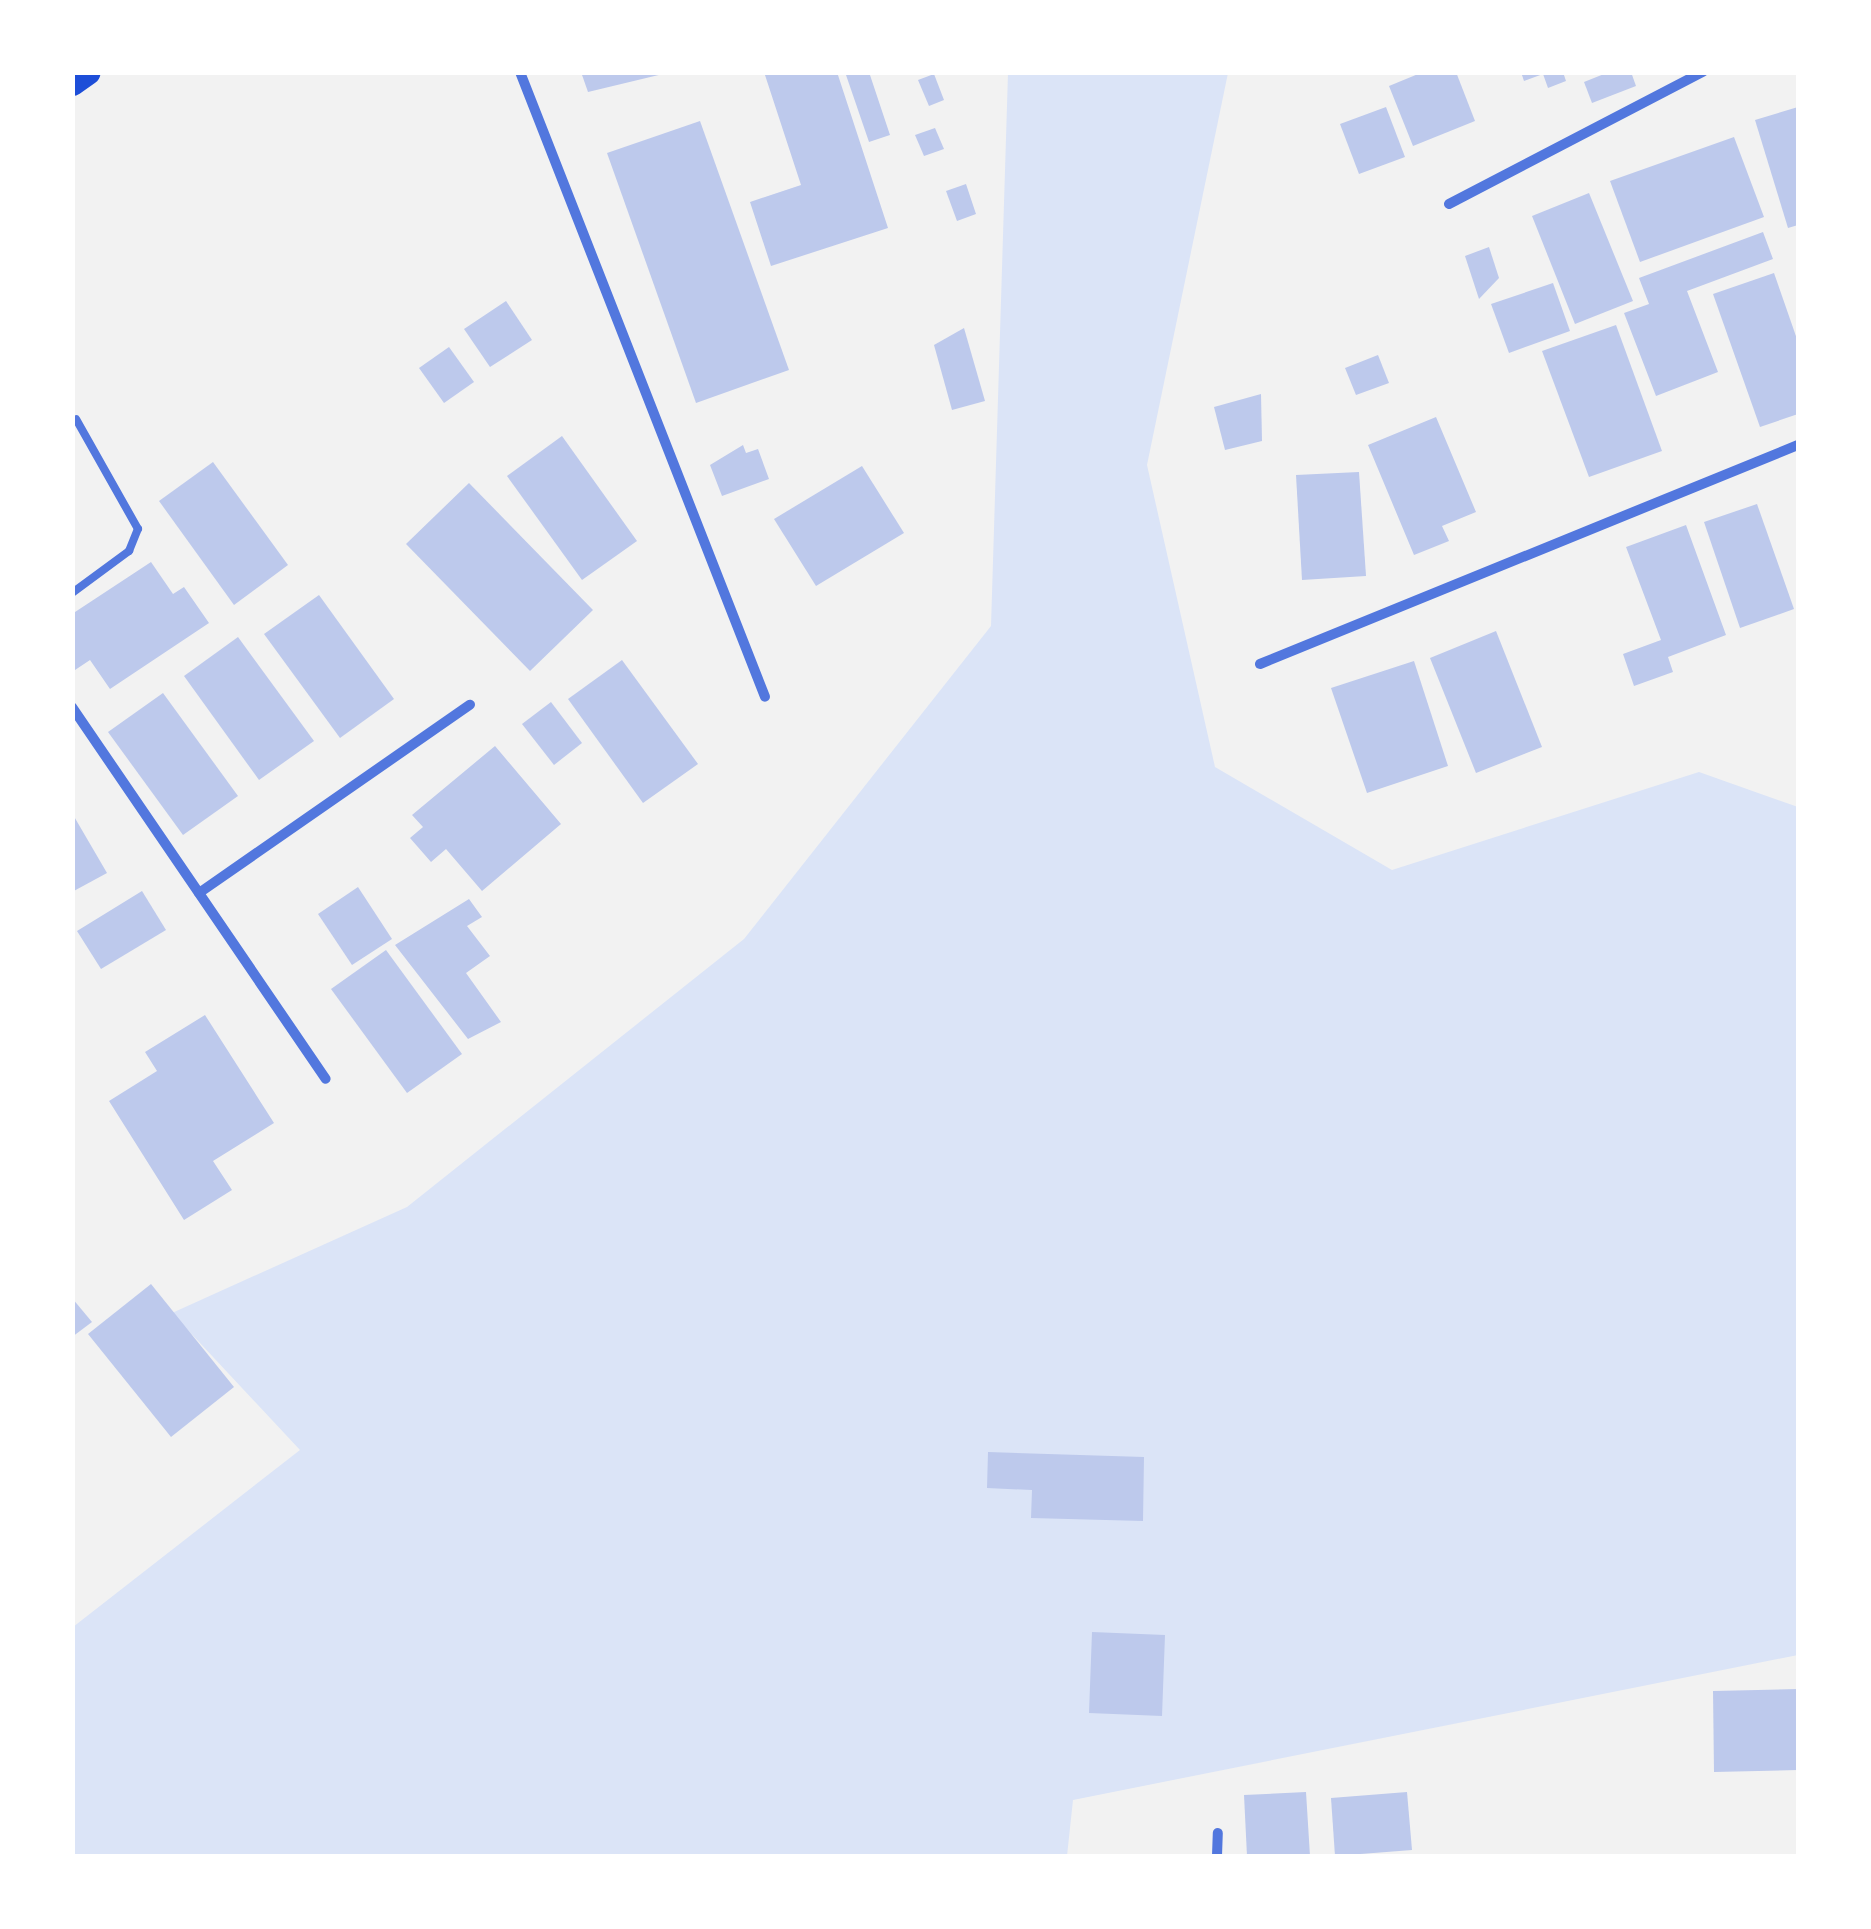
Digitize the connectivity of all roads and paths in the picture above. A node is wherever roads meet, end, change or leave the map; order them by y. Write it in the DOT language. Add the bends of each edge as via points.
graph roads {
  1 [pos="88,72"];
  2 [pos="520,72"];
  3 [pos="1704,72"];
  4 [pos="72,83"];
  5 [pos="1449,204"];
  6 [pos="76,419"];
  7 [pos="1798,445"];
  8 [pos="72,592"];
  9 [pos="1260,664"];
  10 [pos="766,698"];
  11 [pos="470,705"];
  12 [pos="72,707"];
  13 [pos="199,893"];
  14 [pos="326,1079"];
  15 [pos="1218,1833"];
  16 [pos="1217,1856"];
  1 -- 4 [label="main road"];
  2 -- 10 [label="street"];
  3 -- 5 [label="street"];
  6 -- 8 [label="lane" via="138,528 128,551"];
  7 -- 9 [label="street"];
  11 -- 13 [label="street"];
  12 -- 13 [label="street"];
  13 -- 14 [label="street"];
  15 -- 16 [label="street"];
}
